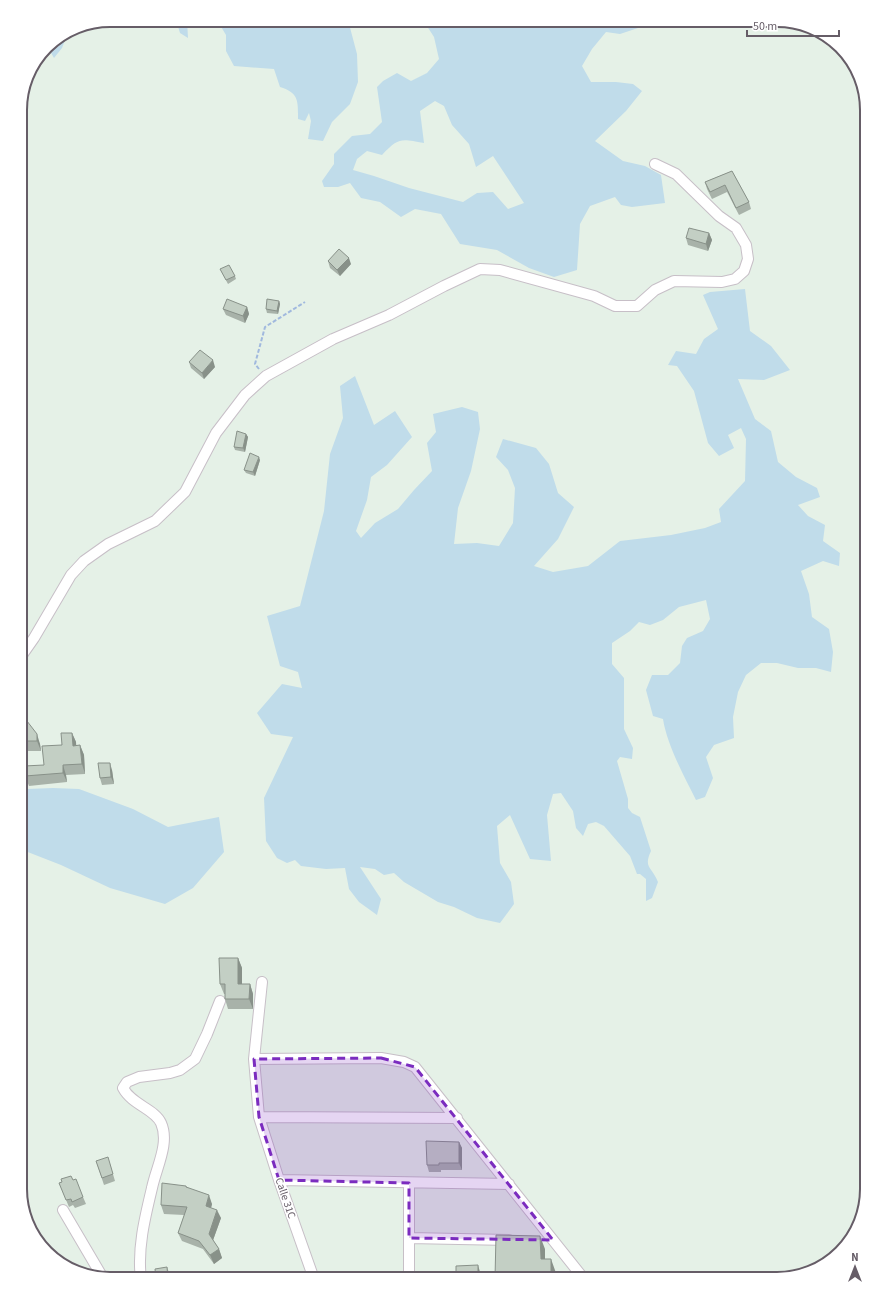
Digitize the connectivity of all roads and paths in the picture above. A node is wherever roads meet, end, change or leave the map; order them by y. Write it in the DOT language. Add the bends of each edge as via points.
graph roads {
  1 [pos="655,164"];
  2 [pos="305,302"];
  3 [pos="266,376"];
  4 [pos="27,648"];
  5 [pos="262,982"];
  6 [pos="220,1001"];
  7 [pos="254,1059"];
  8 [pos="259,1117"];
  9 [pos="457,1118"];
  10 [pos="279,1180"];
  11 [pos="409,1183"];
  12 [pos="509,1184"];
  13 [pos="63,1210"];
  14 [pos="409,1238"];
  15 [pos="521,1240"];
  16 [pos="537,1240"];
  17 [pos="553,1240"];
  18 [pos="98,1271"];
  19 [pos="140,1272"];
  20 [pos="312,1272"];
  21 [pos="409,1272"];
  22 [pos="578,1272"];
  1 -- 3 [label="street" via="676,174 719,216 736,228 746,245 748,259 744,271 735,279 722,282 674,281 655,290 637,306 615,306 594,296 500,270 480,269 389,315 333,338"];
  2 -- 3 [label="path" via="265,327 254,364"];
  3 -- 4 [label="street" via="245,395 216,433 185,492 155,521 108,544 84,561 71,575"];
  5 -- 7 [label="street, Calle 31C"];
  6 -- 19 [label="street" via="195,1059 180,1070 139,1076 127,1082 123,1088 140,1106 156,1115 162,1123 164,1137 144,1225"];
  7 -- 8 [label="street, Calle 31C"];
  7 -- 9 [label="street" via="381,1058 404,1062 415,1067"];
  8 -- 9 [label="street"];
  8 -- 10 [label="street, Calle 31C"];
  9 -- 12 [label="street"];
  10 -- 11 [label="street"];
  10 -- 20 [label="street, Calle 31C"];
  11 -- 12 [label="street"];
  11 -- 14 [label="street"];
  12 -- 17 [label="street"];
  13 -- 18 [label="street"];
  14 -- 15 [label="street"];
  14 -- 21 [label="street"];
  16 -- 17 [label="street"];
  17 -- 22 [label="street"];
}
